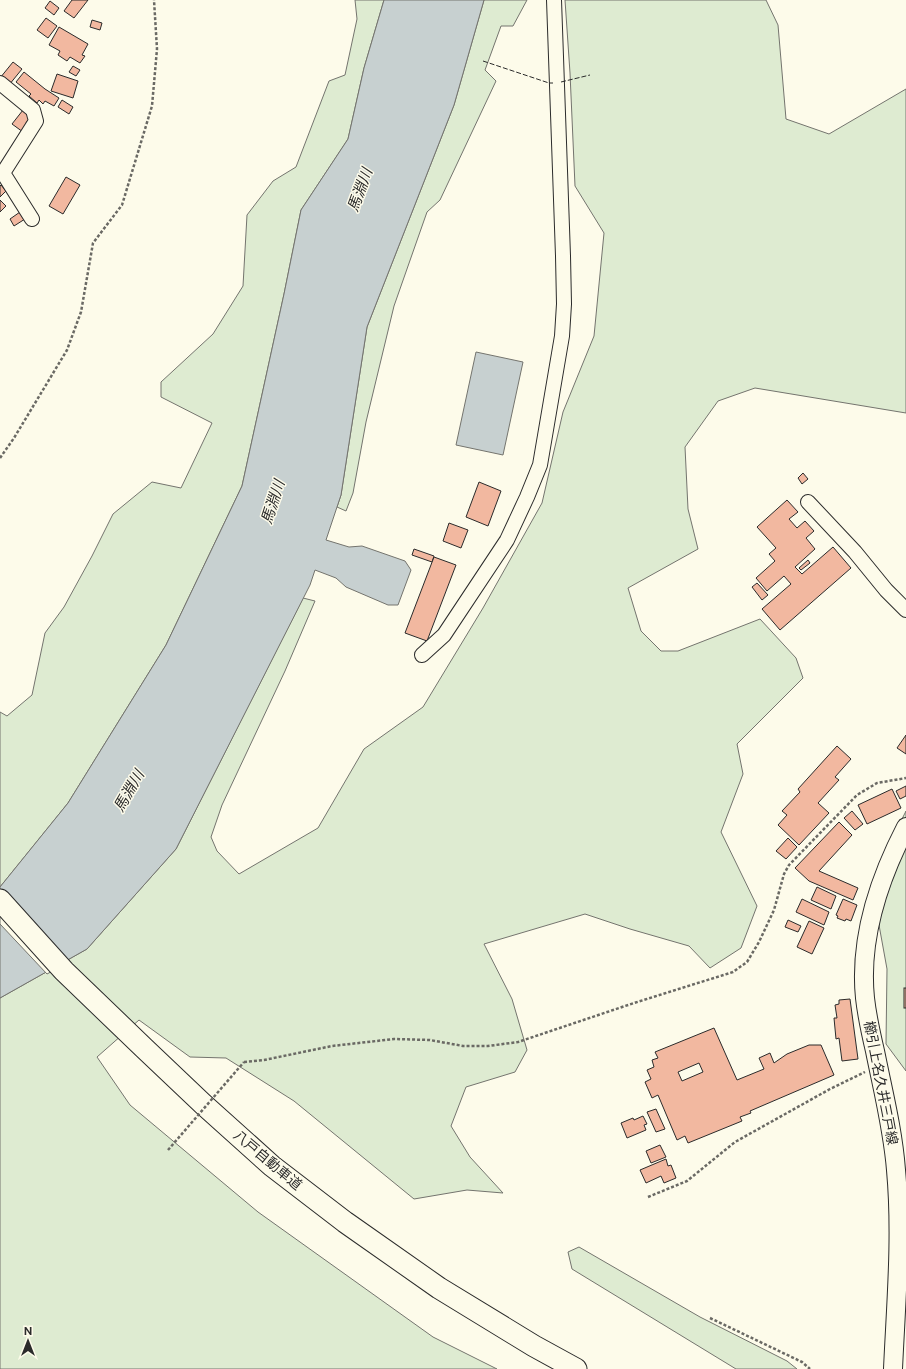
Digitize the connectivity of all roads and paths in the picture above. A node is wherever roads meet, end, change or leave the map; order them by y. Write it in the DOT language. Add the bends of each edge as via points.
graph roads {
  1 [pos="154,0"];
  2 [pos="554,0"];
  3 [pos="0,83"];
  4 [pos="32,219"];
  5 [pos="0,458"];
  6 [pos="808,502"];
  7 [pos="906,610"];
  8 [pos="422,655"];
  9 [pos="906,778"];
  10 [pos="906,827"];
  11 [pos="0,900"];
  12 [pos="0,916"];
  13 [pos="141,1054"];
  14 [pos="878,1069"];
  15 [pos="168,1150"];
  16 [pos="648,1197"];
  17 [pos="710,1318"];
  18 [pos="553,1369"];
  19 [pos="576,1369"];
  20 [pos="810,1369"];
  21 [pos="893,1369"];
  1 -- 5 [label="path" via="157,49 152,106 122,205 93,243 81,312 67,350"];
  2 -- 8 [label="street" via="564,304 562,336 540,465 507,540 444,635"];
  3 -- 4 [label="street" via="33,110 36,121 3,174"];
  6 -- 7 [label="street"];
  9 -- 15 [label="path, bridge" via="877,783 857,795 789,865 759,942 747,962 733,972 518,1042 463,1046 430,1040 394,1039 332,1046 244,1062"];
  10 -- 14 [label="main road, 櫛引上名久井三戸線" via="893,852 871,918 864,971 866,1005"];
  11 -- 13 [label="highway, 八戸自動車道"];
  12 -- 13 [label="highway, 八戸自動車道" via="55,976"];
  13 -- 18 [label="highway, 八戸自動車道" via="195,1112 263,1173 336,1231 433,1298"];
  13 -- 19 [label="highway, 八戸自動車道" via="203,1104 272,1166 345,1222 439,1288"];
  14 -- 16 [label="path" via="862,1073 830,1089 735,1142 687,1181"];
  14 -- 21 [label="main road, 櫛引上名久井三戸線" via="893,1140 898,1209 899,1248"];
  17 -- 20 [label="path" via="802,1362"];
}
